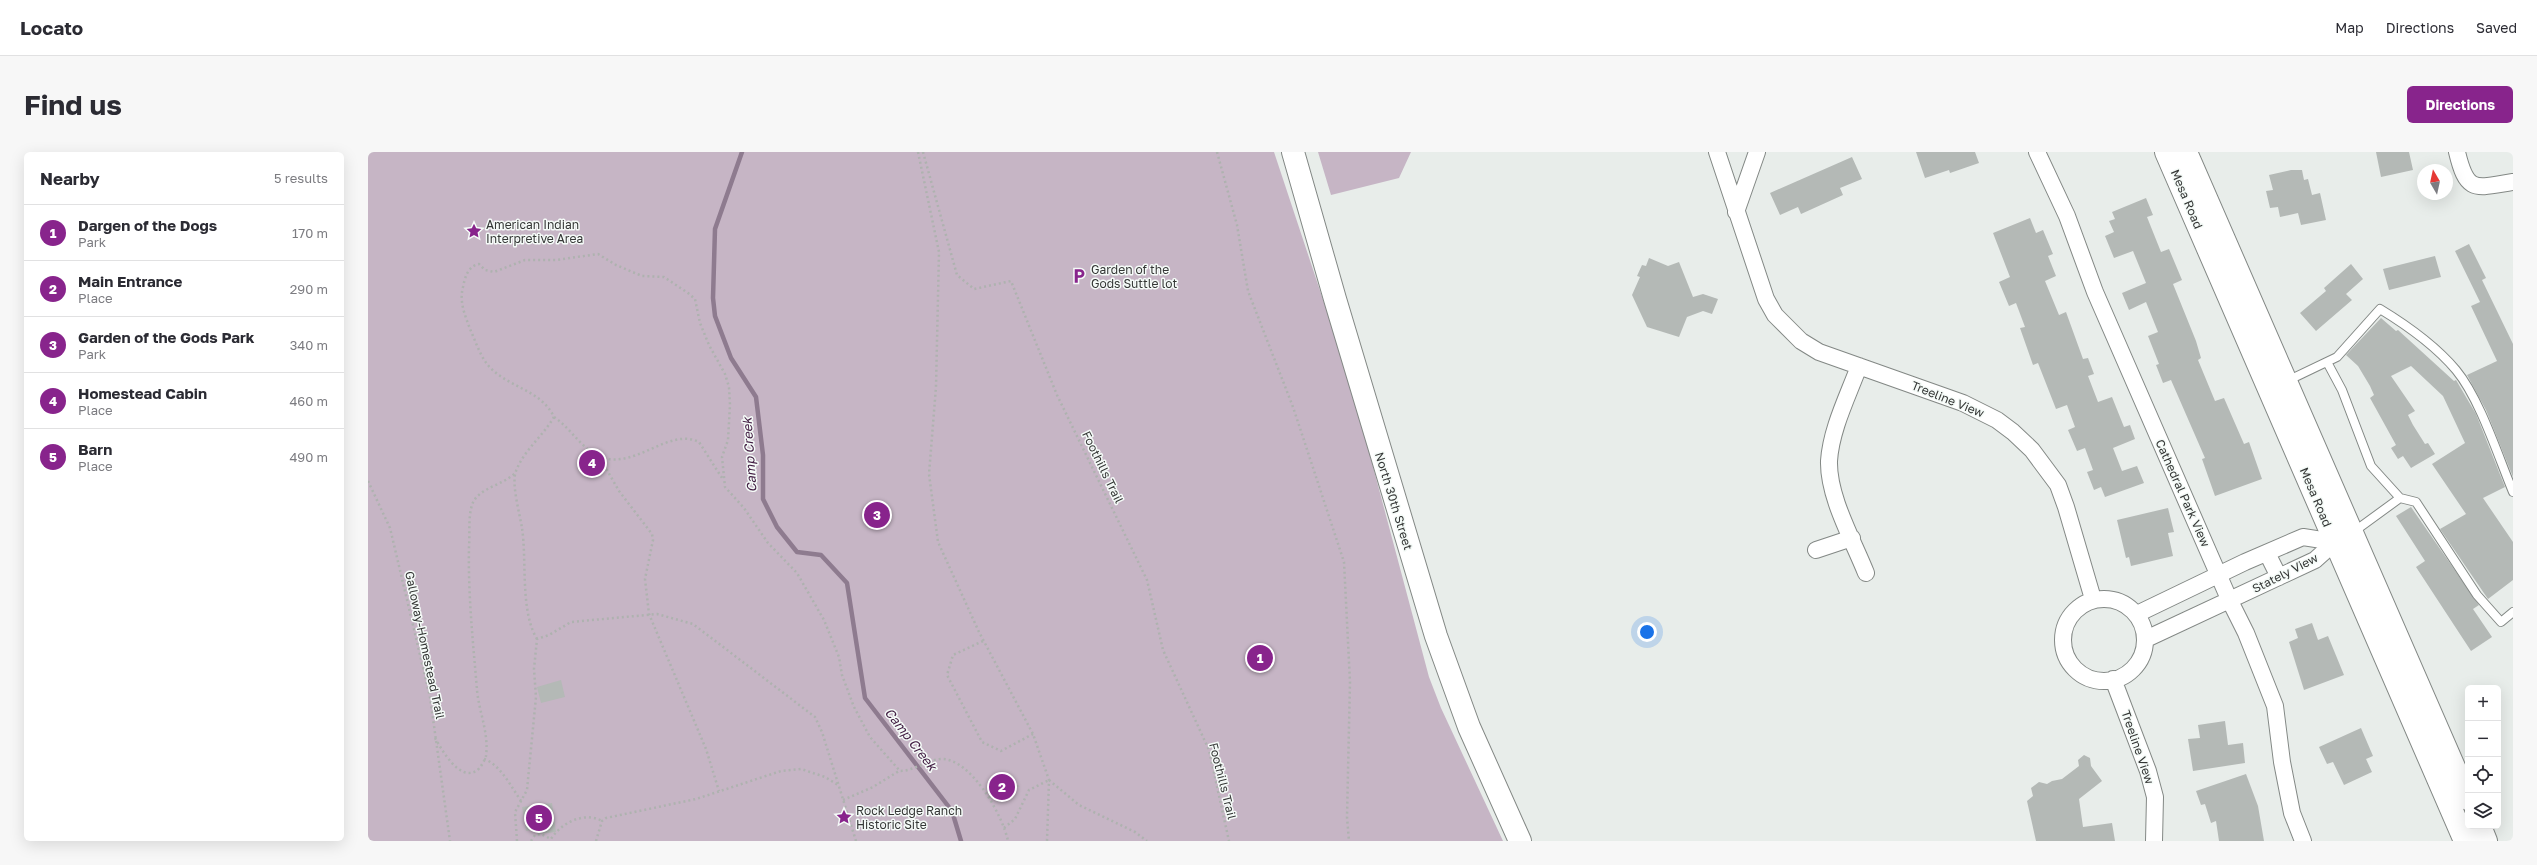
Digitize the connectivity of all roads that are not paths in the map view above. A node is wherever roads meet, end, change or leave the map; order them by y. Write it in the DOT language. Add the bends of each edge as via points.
graph roads {
  1 [pos="1293,152"];
  2 [pos="1717,152"];
  3 [pos="1757,152"];
  4 [pos="2037,152"];
  5 [pos="2166,152"];
  6 [pos="2186,152"];
  7 [pos="2457,152"];
  8 [pos="2513,182"];
  9 [pos="1736,212"];
  10 [pos="2327,362"];
  11 [pos="1859,366"];
  12 [pos="2287,382"];
  13 [pos="2513,492"];
  14 [pos="2400,498"];
  15 [pos="2343,537"];
  16 [pos="1852,538"];
  17 [pos="1816,550"];
  18 [pos="2267,553"];
  19 [pos="1866,573"];
  20 [pos="2219,575"];
  21 [pos="2279,577"];
  22 [pos="2093,599"];
  23 [pos="2229,599"];
  24 [pos="2513,612"];
  25 [pos="2137,614"];
  26 [pos="2146,639"];
  27 [pos="2114,679"];
  28 [pos="2465,793"];
  29 [pos="2481,829"];
  30 [pos="1520,841"];
  31 [pos="2154,841"];
  32 [pos="2303,841"];
  33 [pos="2466,841"];
  34 [pos="2486,841"];
  1 -- 30 [label="main road, North 30th Street" via="1436,636 1466,720"];
  2 -- 9 [label="street, Treeline View"];
  3 -- 9 [label="street"];
  4 -- 20 [label="street, Cathedral Park View" via="2067,216 2095,292"];
  5 -- 15 [label="main road, Mesa Road"];
  6 -- 12 [label="main road, Mesa Road"];
  7 -- 8 [label="street" via="2467,181 2482,187"];
  9 -- 11 [label="street, Treeline View" via="1756,275 1775,315 1801,341 1819,352"];
  10 -- 12 [label="lane"];
  10 -- 13 [label="lane" via="2337,357 2380,309 2412,329 2456,371 2475,403"];
  10 -- 14 [label="lane" via="2342,390 2371,466"];
  11 -- 16 [label="street" via="1835,432 1829,462 1833,491"];
  11 -- 22 [label="street, Treeline View" via="1963,403 1997,420 2032,450 2058,485"];
  12 -- 15 [label="main road, Mesa Road"];
  14 -- 15 [label="lane"];
  14 -- 24 [label="lane" via="2416,502 2477,595 2501,622"];
  15 -- 18 [label="street, Stately View" via="2303,537"];
  15 -- 21 [label="street, Stately View" via="2315,560"];
  15 -- 28 [label="main road, Mesa Road"];
  15 -- 33 [label="main road, Mesa Road"];
  16 -- 17 [label="street"];
  16 -- 19 [label="street"];
  18 -- 20 [label="street, Stately View"];
  18 -- 21 [label="street"];
  20 -- 23 [label="street, Cathedral Park View"];
  20 -- 25 [label="street, Stately View"];
  21 -- 23 [label="street, Stately View"];
  22 -- 25 [label="street" via="2115,600"];
  22 -- 27 [label="street" via="2078,608 2068,619 2062,636 2063,648 2067,660 2075,670 2091,680 2102,682"];
  23 -- 26 [label="street, Stately View"];
  23 -- 32 [label="street, Cathedral Park View" via="2246,633 2275,706 2292,812"];
  25 -- 26 [label="street"];
  26 -- 27 [label="street" via="2140,662 2130,673"];
  27 -- 31 [label="street, Treeline View" via="2155,797"];
  29 -- 34 [label="main road"];
}
